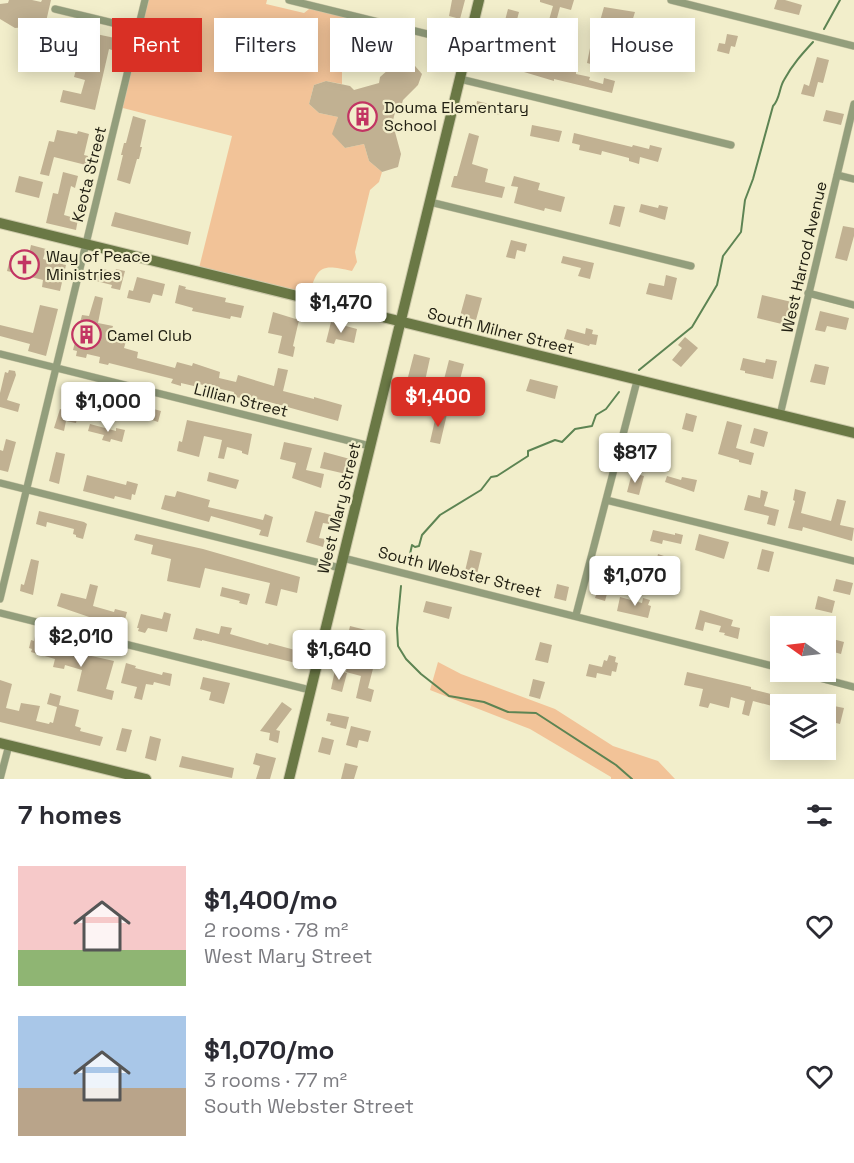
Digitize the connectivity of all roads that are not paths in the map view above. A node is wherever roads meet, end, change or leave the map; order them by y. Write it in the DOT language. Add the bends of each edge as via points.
graph roads {
  1 [pos="145,0"];
  2 [pos="289,0"];
  3 [pos="479,0"];
  4 [pos="671,0"];
  5 [pos="322,4"];
  6 [pos="55,9"];
  7 [pos="141,18"];
  8 [pos="474,18"];
  9 [pos="112,23"];
  10 [pos="427,33"];
  11 [pos="854,46"];
  12 [pos="128,72"];
  13 [pos="462,72"];
  14 [pos="460,79"];
  15 [pos="854,104"];
  16 [pos="731,145"];
  17 [pos="837,175"];
  18 [pos="854,179"];
  19 [pos="430,202"];
  20 [pos="0,223"];
  21 [pos="86,245"];
  22 [pos="691,266"];
  23 [pos="808,293"];
  24 [pos="854,305"];
  25 [pos="401,321"];
  26 [pos="0,354"];
  27 [pos="56,368"];
  28 [pos="637,381"];
  29 [pos="780,415"];
  30 [pos="854,433"];
  31 [pos="370,446"];
  32 [pos="0,483"];
  33 [pos="26,489"];
  34 [pos="606,500"];
  35 [pos="854,561"];
  36 [pos="342,563"];
  37 [pos="0,599"];
  38 [pos="0,613"];
  39 [pos="576,615"];
  40 [pos="770,665"];
  41 [pos="835,682"];
  42 [pos="854,687"];
  43 [pos="310,690"];
  44 [pos="4,744"];
  45 [pos="0,779"];
  46 [pos="146,779"];
  47 [pos="289,779"];
  1 -- 7 [label="street, Keota Street"];
  2 -- 5 [label="street"];
  3 -- 8 [label="main road, West Mary Street"];
  4 -- 11 [label="street"];
  5 -- 10 [label="street"];
  6 -- 9 [label="street"];
  12 -- 21 [label="street, Keota Street"];
  13 -- 14 [label="main road, West Mary Street"];
  14 -- 16 [label="street"];
  14 -- 19 [label="main road, West Mary Street"];
  15 -- 17 [label="street, West Harrod Avenue"];
  17 -- 18 [label="street"];
  17 -- 23 [label="street, West Harrod Avenue"];
  19 -- 22 [label="street"];
  19 -- 25 [label="main road, West Mary Street"];
  20 -- 21 [label="main road, South Milner Street"];
  21 -- 25 [label="main road, South Milner Street"];
  21 -- 27 [label="street, Keota Street"];
  23 -- 24 [label="street"];
  23 -- 29 [label="street, West Harrod Avenue"];
  25 -- 28 [label="main road, South Milner Street"];
  25 -- 31 [label="main road, West Mary Street"];
  26 -- 27 [label="street, Lillian Street"];
  27 -- 31 [label="street, Lillian Street"];
  27 -- 33 [label="street, Keota Street"];
  28 -- 29 [label="main road, South Milner Street"];
  28 -- 34 [label="street"];
  29 -- 30 [label="main road, South Milner Street"];
  31 -- 36 [label="main road, West Mary Street"];
  32 -- 33 [label="street, South Webster Street"];
  33 -- 36 [label="street, South Webster Street"];
  33 -- 37 [label="street, Keota Street"];
  34 -- 35 [label="street"];
  34 -- 39 [label="street"];
  36 -- 39 [label="street, South Webster Street"];
  36 -- 43 [label="main road, West Mary Street"];
  38 -- 43 [label="street"];
  39 -- 40 [label="street, South Webster Street"];
  41 -- 42 [label="street"];
  43 -- 47 [label="main road, West Mary Street"];
  44 -- 45 [label="street"];
  44 -- 46 [label="main road"];
}
